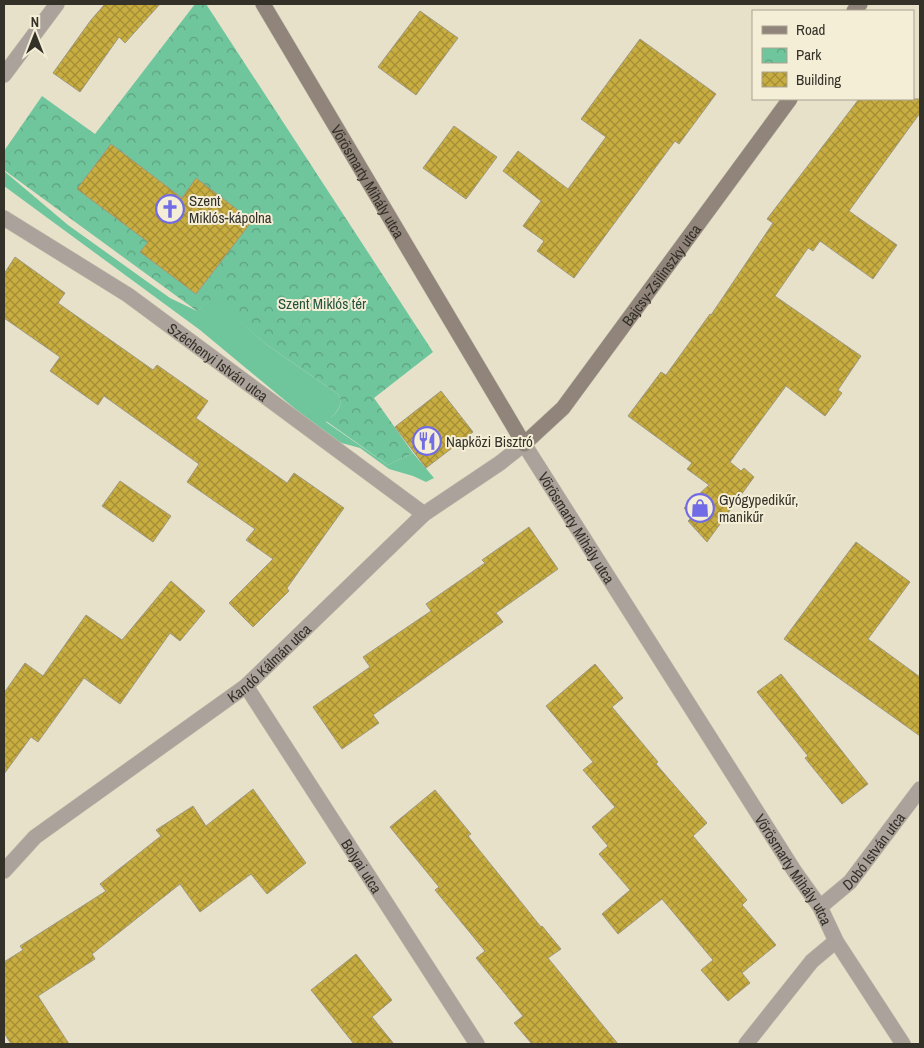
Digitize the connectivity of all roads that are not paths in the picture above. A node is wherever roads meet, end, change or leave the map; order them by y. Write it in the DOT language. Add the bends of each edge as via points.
graph roads {
  1 [pos="57,4"];
  2 [pos="263,4"];
  3 [pos="4,75"];
  4 [pos="789,100"];
  5 [pos="4,218"];
  6 [pos="524,444"];
  7 [pos="424,514"];
  8 [pos="246,686"];
  9 [pos="920,788"];
  10 [pos="4,871"];
  11 [pos="820,907"];
  12 [pos="836,940"];
  13 [pos="477,1044"];
  14 [pos="746,1044"];
  15 [pos="903,1044"];
  1 -- 3 [label="street"];
  2 -- 6 [label="street, Vörösmarty Mihály utca"];
  4 -- 6 [label="street, Bajcsy-Zsilinszky utca" via="562,408"];
  5 -- 7 [label="street, Széchenyi István utca" via="128,296"];
  6 -- 7 [label="street, Kandó Kálmán utca"];
  6 -- 11 [label="street, Vörösmarty Mihály utca"];
  7 -- 8 [label="street, Kandó Kálmán utca"];
  8 -- 10 [label="street, Kandó Kálmán utca" via="35,837"];
  8 -- 13 [label="street, Bolyai utca"];
  9 -- 11 [label="street, Dobó István utca" via="850,882"];
  11 -- 12 [label="street, Vörösmarty Mihály utca"];
  12 -- 14 [label="street" via="812,961"];
  12 -- 15 [label="street, Vörösmarty Mihály utca"];
}
